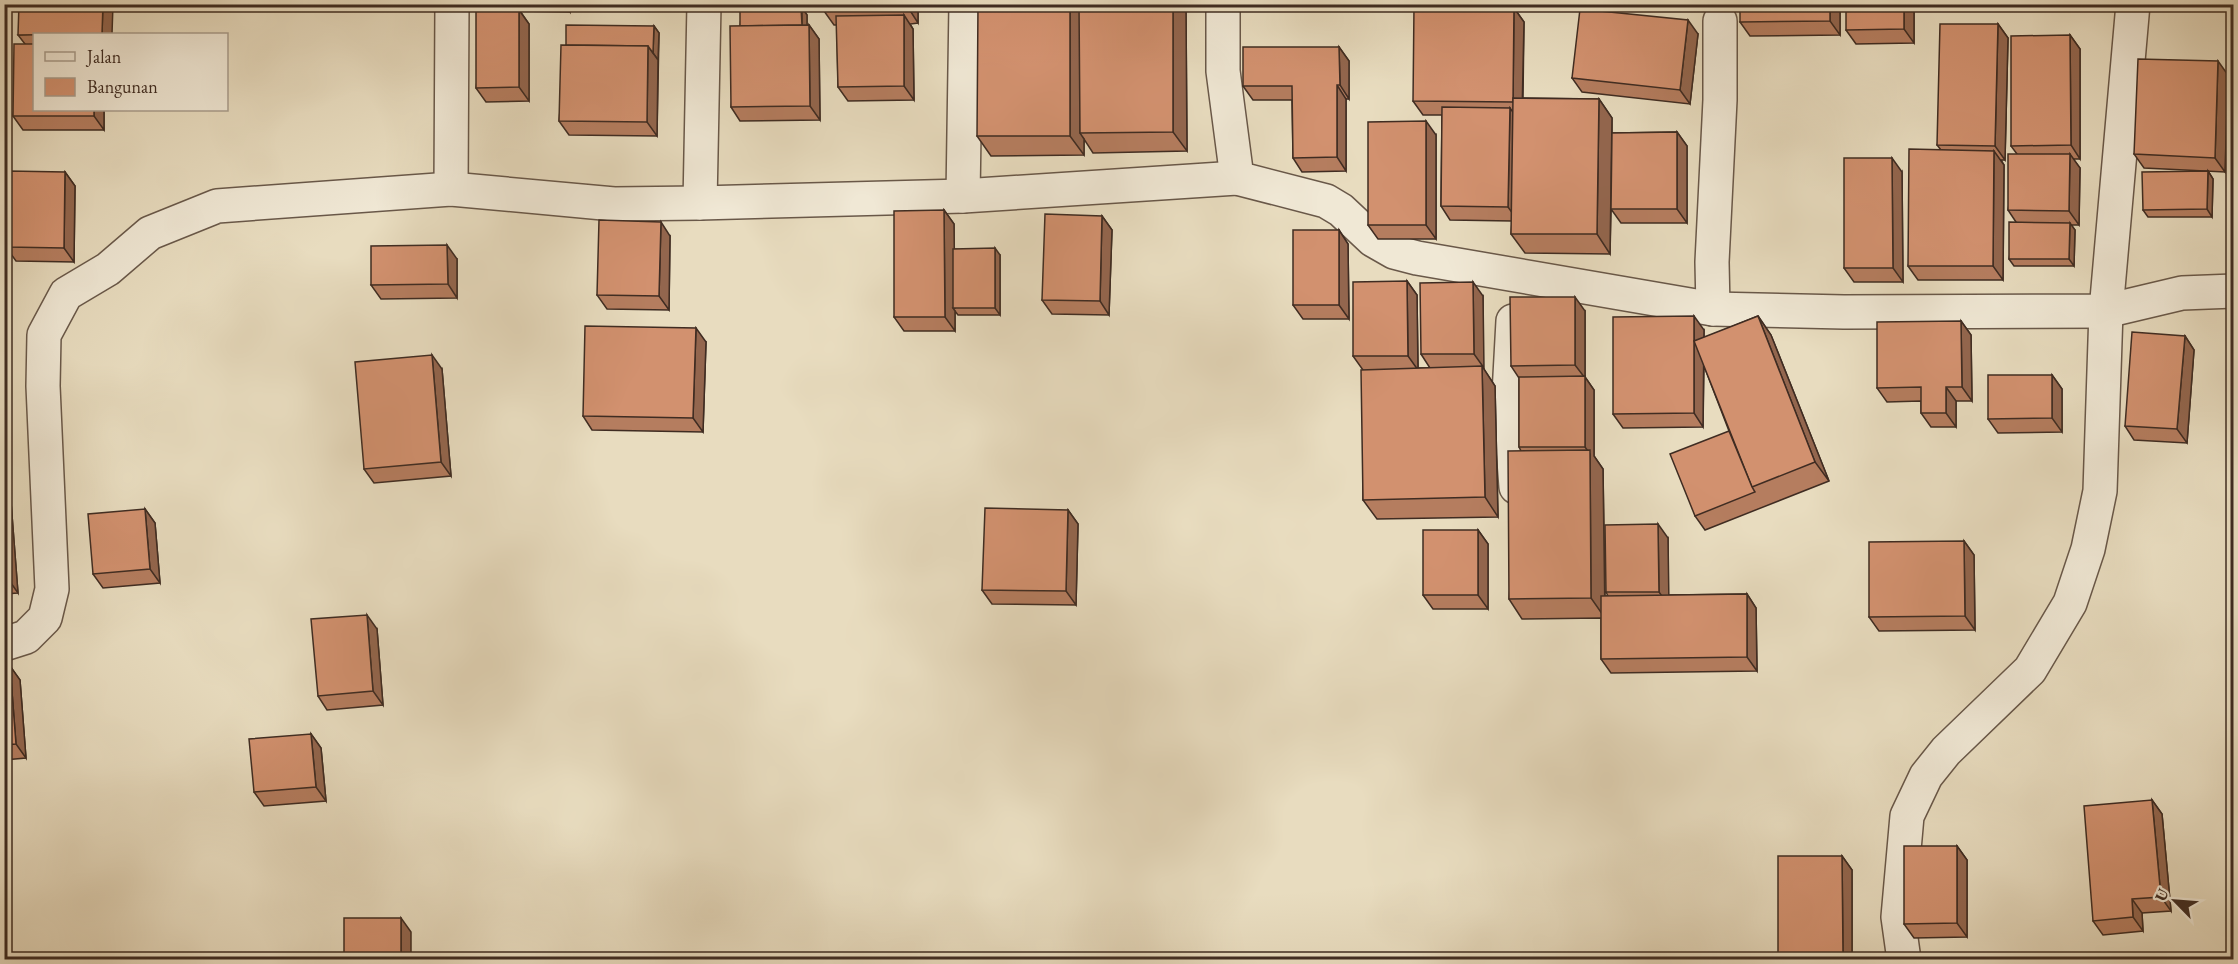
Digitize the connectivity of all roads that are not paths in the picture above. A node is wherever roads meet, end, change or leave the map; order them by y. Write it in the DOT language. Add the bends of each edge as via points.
graph roads {
  1 [pos="452,4"];
  2 [pos="704,4"];
  3 [pos="966,4"];
  4 [pos="1223,4"];
  5 [pos="2133,4"];
  6 [pos="1720,21"];
  7 [pos="1237,178"];
  8 [pos="451,189"];
  9 [pos="963,196"];
  10 [pos="700,203"];
  11 [pos="1516,274"];
  12 [pos="2234,291"];
  13 [pos="1713,309"];
  14 [pos="2106,311"];
  15 [pos="1516,487"];
  16 [pos="4,644"];
  17 [pos="1904,960"];
  1 -- 8 [label="street"];
  2 -- 10 [label="street"];
  3 -- 9 [label="street"];
  4 -- 7 [label="street" via="1223,71"];
  5 -- 14 [label="street"];
  6 -- 13 [label="street"];
  7 -- 9 [label="street"];
  7 -- 11 [label="street" via="1326,201 1394,252"];
  8 -- 10 [label="street" via="614,204"];
  8 -- 16 [label="street" via="218,206 150,233 108,269 66,294 44,335 52,589 45,618 26,637"];
  9 -- 10 [label="street"];
  11 -- 13 [label="street"];
  11 -- 15 [label="street" via="1509,394"];
  12 -- 14 [label="street" via="2182,293"];
  13 -- 14 [label="street"];
  14 -- 17 [label="street" via="2100,491 2088,549 2070,603 2030,670 1946,752 1926,776 1907,816 1898,916"];
}
